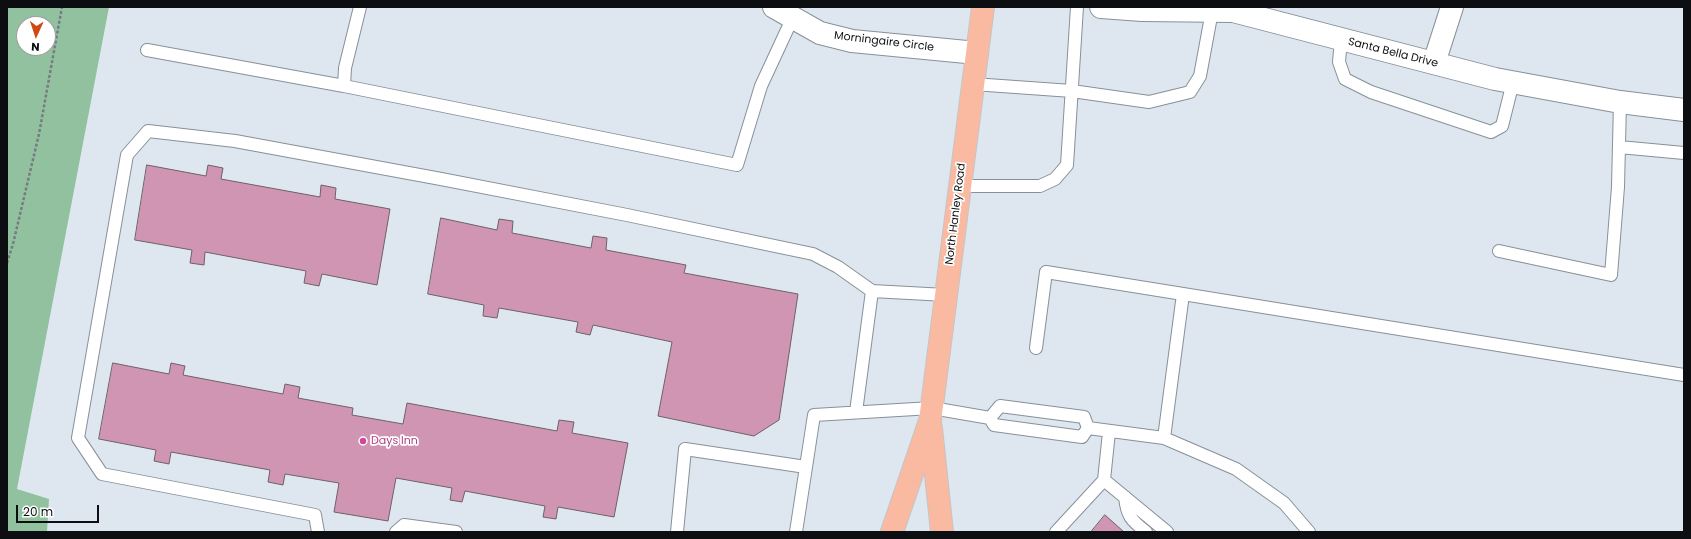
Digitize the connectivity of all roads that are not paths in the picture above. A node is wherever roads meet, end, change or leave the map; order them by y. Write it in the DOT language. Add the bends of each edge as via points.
graph roads {
  1 [pos="360,7"];
  2 [pos="983,7"];
  3 [pos="1077,7"];
  4 [pos="1101,7"];
  5 [pos="1452,7"];
  6 [pos="1212,11"];
  7 [pos="783,12"];
  8 [pos="1264,13"];
  9 [pos="1340,39"];
  10 [pos="146,50"];
  11 [pos="976,53"];
  12 [pos="1434,63"];
  13 [pos="1513,82"];
  14 [pos="973,84"];
  15 [pos="344,86"];
  16 [pos="1072,91"];
  17 [pos="1620,102"];
  18 [pos="1684,110"];
  19 [pos="1619,147"];
  20 [pos="1684,153"];
  21 [pos="960,186"];
  22 [pos="1499,251"];
  23 [pos="872,290"];
  24 [pos="1183,294"];
  25 [pos="946,295"];
  26 [pos="1036,348"];
  27 [pos="1684,375"];
  28 [pos="856,412"];
  29 [pos="931,415"];
  30 [pos="990,418"];
  31 [pos="1088,428"];
  32 [pos="1109,432"];
  33 [pos="1164,438"];
  34 [pos="806,467"];
  35 [pos="1104,480"];
  36 [pos="1125,497"];
  37 [pos="318,532"];
  38 [pos="396,532"];
  39 [pos="456,532"];
  40 [pos="677,532"];
  41 [pos="796,532"];
  42 [pos="892,532"];
  43 [pos="942,532"];
  44 [pos="1056,532"];
  45 [pos="1146,532"];
  46 [pos="1167,532"];
  47 [pos="1310,532"];
  1 -- 15 [label="lane" via="345,68"];
  2 -- 11 [label="main road, North Hanley Road"];
  3 -- 16 [label="lane"];
  4 -- 6 [label="street, Santa Bella Drive"];
  5 -- 12 [label="street"];
  6 -- 8 [label="street, Santa Bella Drive"];
  6 -- 16 [label="lane" via="1200,76 1190,92 1149,102"];
  7 -- 11 [label="street, Morningaire Circle" via="820,34 852,41"];
  7 -- 15 [label="lane" via="737,165"];
  8 -- 9 [label="street, Santa Bella Drive"];
  9 -- 12 [label="street, Santa Bella Drive"];
  9 -- 13 [label="lane" via="1339,62 1344,79 1371,92 1491,132 1502,126"];
  10 -- 15 [label="lane"];
  11 -- 14 [label="main road, North Hanley Road"];
  12 -- 13 [label="street, Santa Bella Drive"];
  13 -- 17 [label="street, Santa Bella Drive"];
  14 -- 16 [label="lane"];
  14 -- 21 [label="main road, North Hanley Road"];
  16 -- 21 [label="lane" via="1067,165 1055,179 1040,186"];
  17 -- 18 [label="street, Santa Bella Drive"];
  17 -- 19 [label="lane"];
  19 -- 20 [label="lane"];
  19 -- 22 [label="lane" via="1611,275"];
  21 -- 25 [label="main road, North Hanley Road"];
  23 -- 25 [label="lane"];
  23 -- 28 [label="lane"];
  23 -- 37 [label="lane" via="838,267 812,254 441,179 235,141 148,131 127,155 78,438 102,474 315,515"];
  24 -- 26 [label="lane" via="1046,272"];
  24 -- 27 [label="lane"];
  24 -- 33 [label="lane"];
  25 -- 29 [label="main road, North Hanley Road"];
  28 -- 29 [label="lane"];
  28 -- 34 [label="lane" via="814,415"];
  29 -- 30 [label="lane"];
  29 -- 42 [label="main road, North Hanley Road"];
  29 -- 43 [label="main road, North Hanley Road"];
  30 -- 31 [label="lane" via="994,426 1082,437"];
  30 -- 31 [label="lane" via="1000,406 1084,417"];
  31 -- 32 [label="lane"];
  32 -- 33 [label="lane"];
  32 -- 35 [label="lane"];
  33 -- 47 [label="lane" via="1236,469 1284,503"];
  34 -- 40 [label="lane" via="685,449"];
  34 -- 41 [label="lane"];
  35 -- 36 [label="lane"];
  35 -- 44 [label="lane"];
  36 -- 45 [label="lane" via="1127,512"];
  36 -- 46 [label="lane"];
  38 -- 39 [label="lane" via="404,525"];
}
